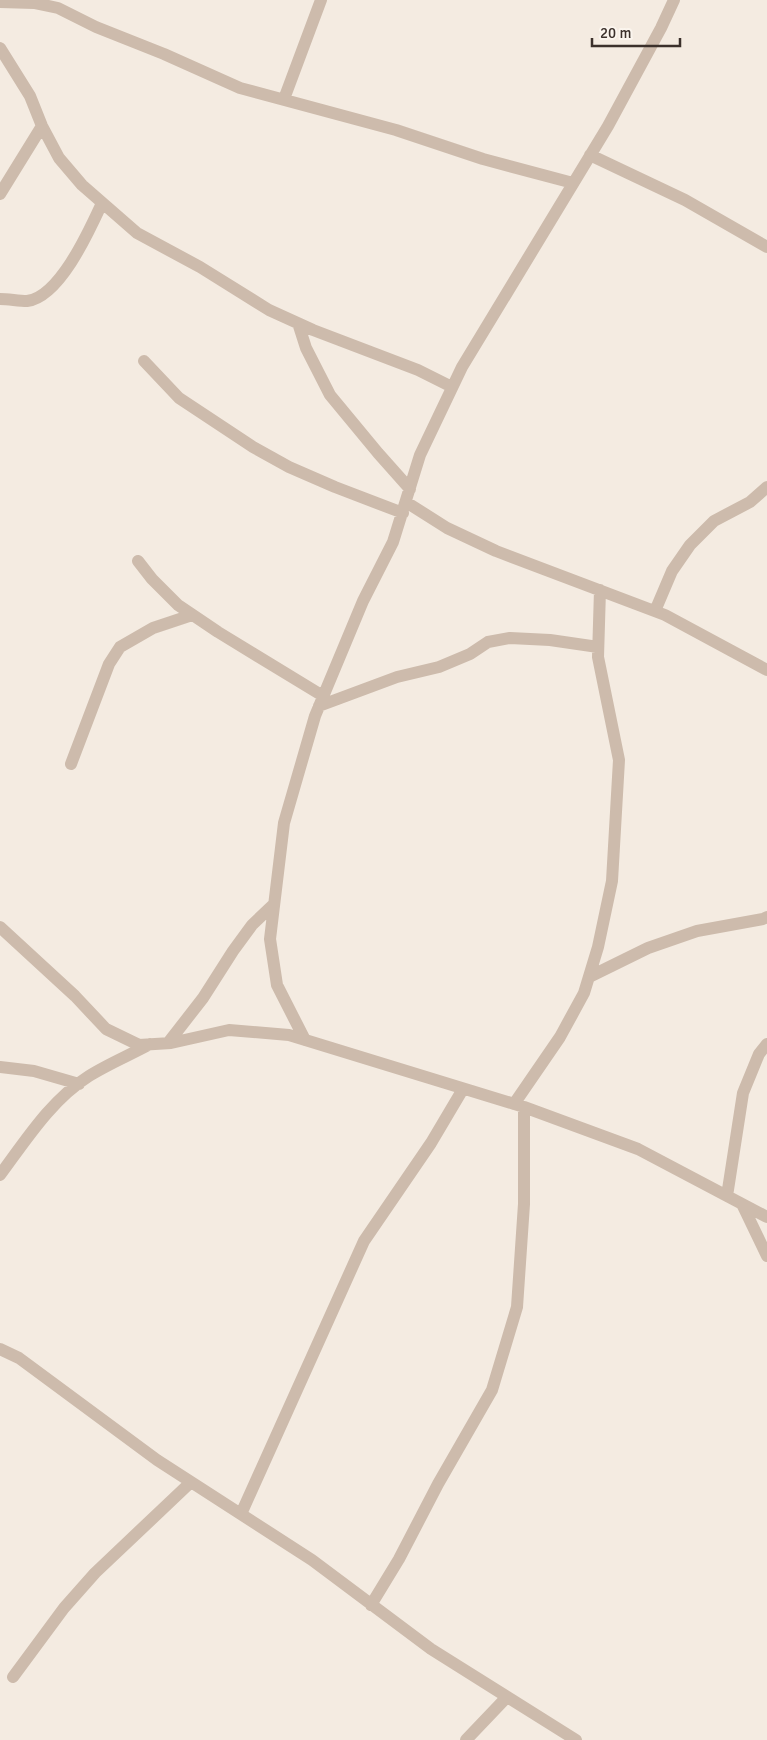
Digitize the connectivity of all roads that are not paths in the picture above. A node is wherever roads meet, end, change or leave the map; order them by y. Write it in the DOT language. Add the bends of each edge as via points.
graph roads {
  1 [pos="321,0"];
  2 [pos="674,0"];
  3 [pos="0,2"];
  4 [pos="0,48"];
  5 [pos="284,99"];
  6 [pos="42,126"];
  7 [pos="590,155"];
  8 [pos="573,183"];
  9 [pos="0,194"];
  10 [pos="102,203"];
  11 [pos="767,247"];
  12 [pos="0,299"];
  13 [pos="298,323"];
  14 [pos="144,362"];
  15 [pos="452,387"];
  16 [pos="767,487"];
  17 [pos="410,489"];
  18 [pos="404,507"];
  19 [pos="138,561"];
  20 [pos="600,590"];
  21 [pos="655,611"];
  22 [pos="192,615"];
  23 [pos="598,647"];
  24 [pos="767,670"];
  25 [pos="321,701"];
  26 [pos="71,764"];
  27 [pos="274,904"];
  28 [pos="767,917"];
  29 [pos="0,926"];
  30 [pos="589,977"];
  31 [pos="305,1040"];
  32 [pos="168,1043"];
  33 [pos="150,1044"];
  34 [pos="767,1044"];
  35 [pos="0,1066"];
  36 [pos="78,1084"];
  37 [pos="463,1089"];
  38 [pos="519,1106"];
  39 [pos="0,1175"];
  40 [pos="727,1196"];
  41 [pos="742,1204"];
  42 [pos="767,1217"];
  43 [pos="767,1256"];
  44 [pos="0,1349"];
  45 [pos="191,1482"];
  46 [pos="241,1514"];
  47 [pos="371,1605"];
  48 [pos="13,1677"];
  49 [pos="508,1697"];
  50 [pos="466,1740"];
  51 [pos="576,1740"];
  1 -- 5 [label="street"];
  2 -- 7 [label="street"];
  3 -- 5 [label="street" via="34,3 58,8 240,88"];
  4 -- 6 [label="street" via="30,96"];
  5 -- 8 [label="street"];
  6 -- 9 [label="street"];
  6 -- 10 [label="street" via="59,158"];
  7 -- 8 [label="street"];
  7 -- 11 [label="street" via="685,200"];
  8 -- 15 [label="street"];
  10 -- 12 [label="street" via="82,246 46,292 28,301"];
  10 -- 13 [label="street" via="137,233 269,310"];
  13 -- 15 [label="street" via="418,370"];
  13 -- 17 [label="street" via="306,348 330,395"];
  14 -- 18 [label="street" via="179,398 253,447 334,487"];
  15 -- 17 [label="street" via="420,455"];
  16 -- 21 [label="street" via="750,502 714,521 690,545 672,571"];
  17 -- 18 [label="street"];
  18 -- 20 [label="street" via="496,552"];
  18 -- 25 [label="street" via="393,542 363,601"];
  19 -- 22 [label="street" via="178,605"];
  20 -- 21 [label="street"];
  20 -- 23 [label="street"];
  21 -- 24 [label="street"];
  22 -- 25 [label="street"];
  22 -- 26 [label="street" via="153,628 120,647 109,664"];
  23 -- 25 [label="street" via="510,638 488,642 470,654 439,667"];
  23 -- 30 [label="street" via="619,760 612,881"];
  25 -- 27 [label="street" via="284,824"];
  27 -- 31 [label="street" via="270,939 277,986"];
  27 -- 32 [label="street" via="252,925"];
  28 -- 30 [label="street" via="697,931 648,948"];
  29 -- 33 [label="street" via="106,1029 139,1045"];
  30 -- 38 [label="street" via="584,993"];
  31 -- 32 [label="street" via="289,1035 229,1030"];
  31 -- 37 [label="street"];
  32 -- 33 [label="street"];
  33 -- 36 [label="street"];
  34 -- 40 [label="street" via="758,1054 743,1093"];
  35 -- 36 [label="street"];
  36 -- 39 [label="street" via="34,1127"];
  37 -- 38 [label="street"];
  37 -- 46 [label="street" via="431,1143 364,1241"];
  38 -- 40 [label="street" via="638,1149"];
  38 -- 47 [label="street" via="524,1204 517,1307 492,1390"];
  40 -- 41 [label="street"];
  41 -- 42 [label="street"];
  41 -- 43 [label="street"];
  44 -- 45 [label="street" via="20,1358"];
  45 -- 46 [label="street"];
  45 -- 48 [label="street" via="95,1573 64,1608"];
  46 -- 47 [label="street" via="312,1560"];
  47 -- 49 [label="street" via="431,1650"];
  49 -- 50 [label="street"];
  49 -- 51 [label="street"];
}
